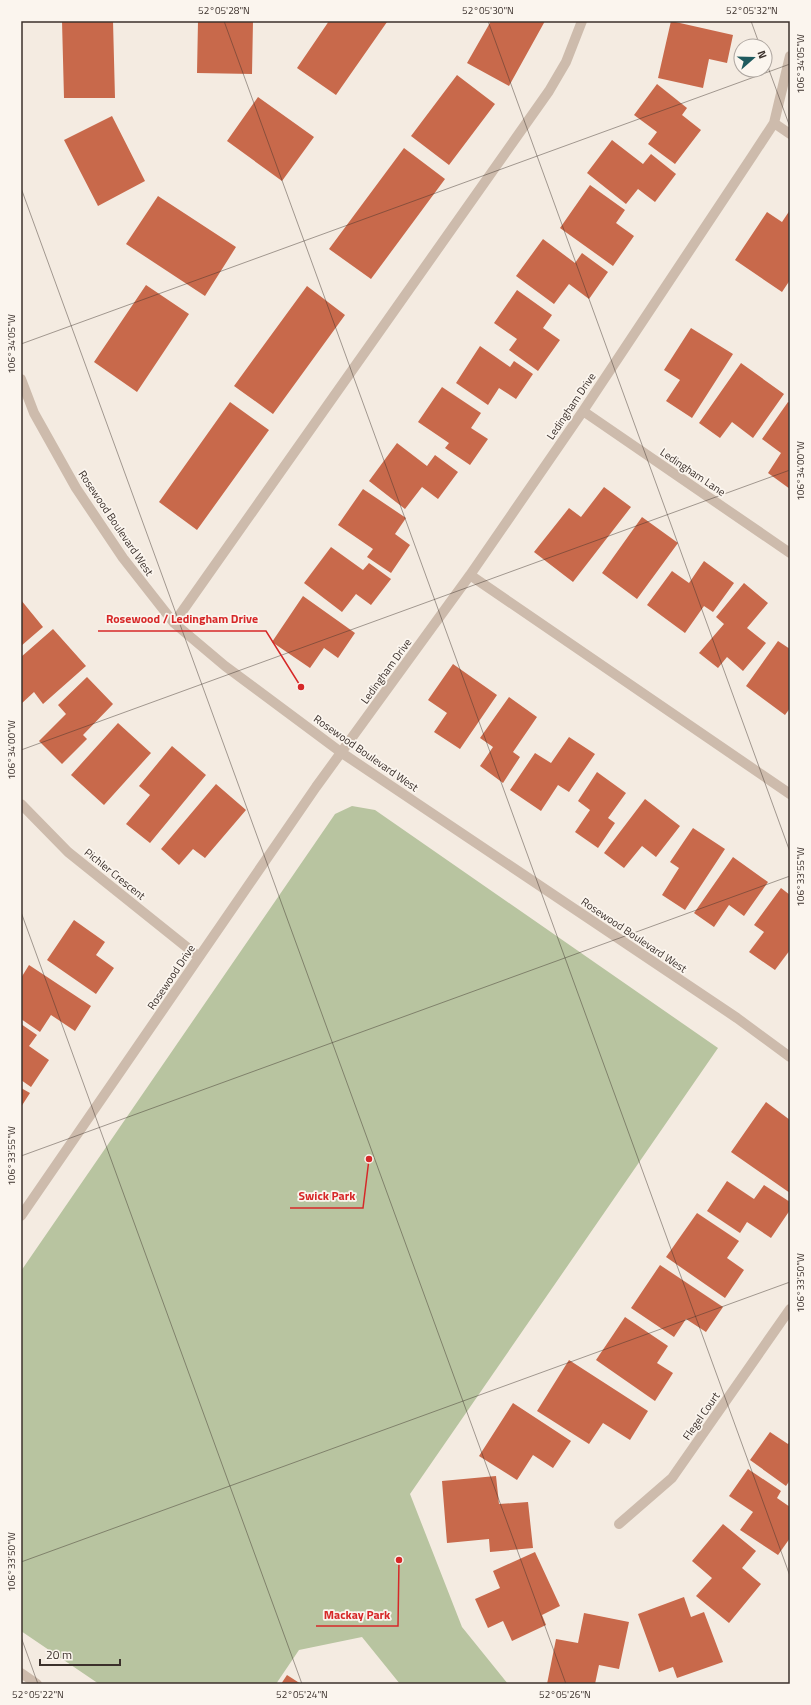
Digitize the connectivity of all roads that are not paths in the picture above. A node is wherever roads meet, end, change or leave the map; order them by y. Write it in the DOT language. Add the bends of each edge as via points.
graph roads {
  1 [pos="582,21"];
  2 [pos="790,56"];
  3 [pos="774,123"];
  4 [pos="790,134"];
  5 [pos="21,378"];
  6 [pos="583,411"];
  7 [pos="790,553"];
  8 [pos="470,575"];
  9 [pos="174,623"];
  10 [pos="342,753"];
  11 [pos="790,794"];
  12 [pos="21,804"];
  13 [pos="199,957"];
  14 [pos="790,1057"];
  15 [pos="21,1216"];
  16 [pos="790,1309"];
  17 [pos="619,1524"];
  18 [pos="21,1672"];
  19 [pos="37,1684"];
  1 -- 9 [label="street" via="566,62 549,91"];
  2 -- 3 [label="street, Ledingham Drive"];
  3 -- 4 [label="street"];
  3 -- 6 [label="street, Ledingham Drive"];
  5 -- 9 [label="street, Rosewood Boulevard West" via="34,413 76,488 123,558"];
  6 -- 7 [label="street, Ledingham Lane"];
  6 -- 8 [label="street, Ledingham Drive"];
  8 -- 10 [label="street, Ledingham Drive"];
  8 -- 11 [label="street"];
  9 -- 10 [label="street, Rosewood Boulevard West" via="225,666"];
  10 -- 13 [label="street, Rosewood Drive" via="316,786"];
  10 -- 14 [label="street, Rosewood Boulevard West" via="737,1018"];
  12 -- 13 [label="street, Pichler Crescent" via="68,852"];
  13 -- 15 [label="street, Rosewood Drive"];
  16 -- 17 [label="street, Flegel Court" via="672,1478"];
  18 -- 19 [label="street"];
}
